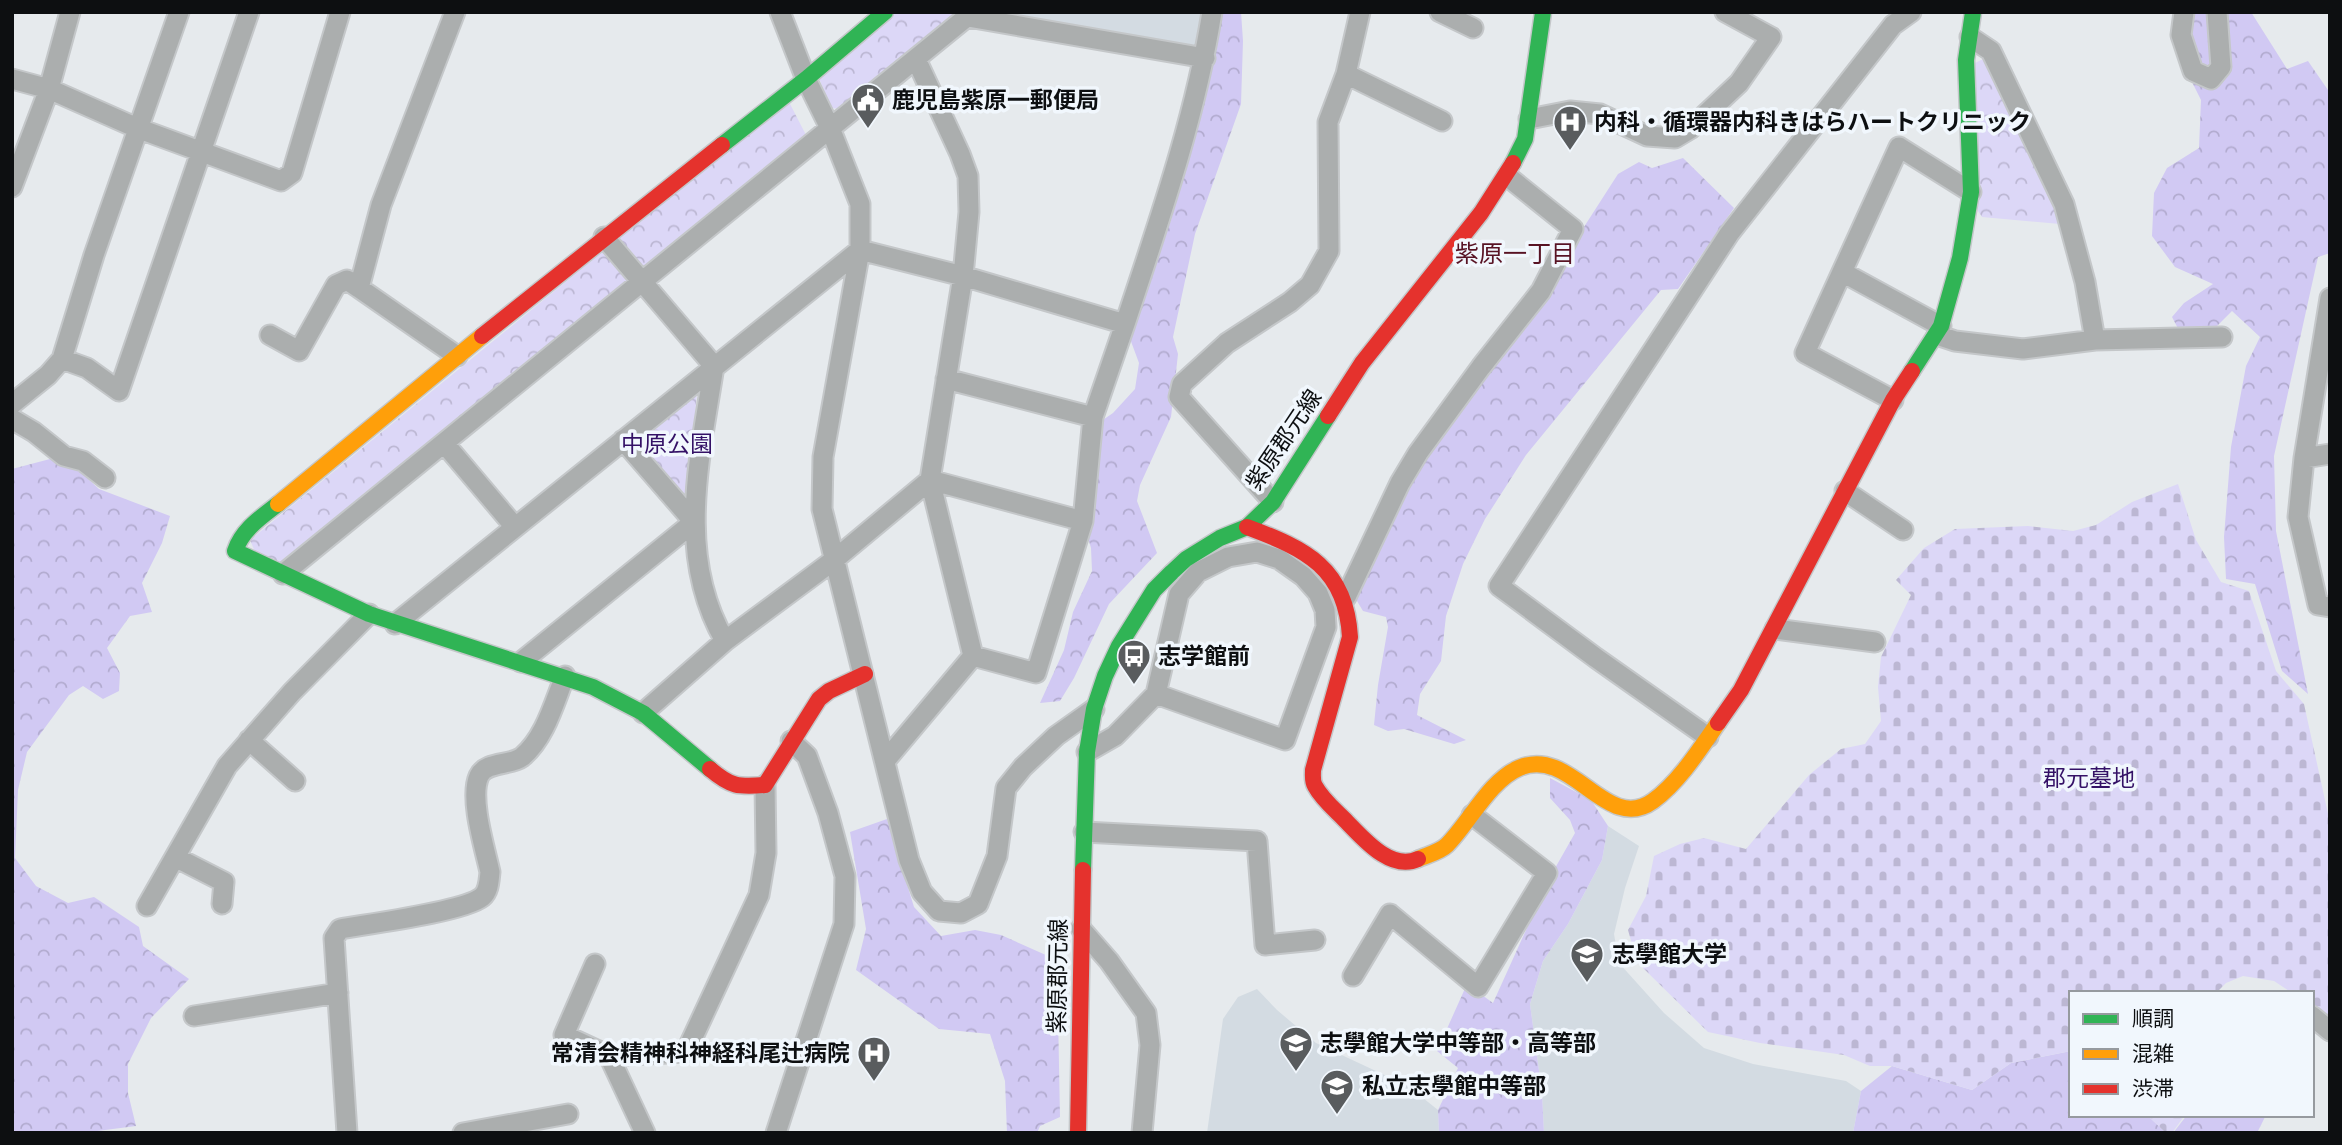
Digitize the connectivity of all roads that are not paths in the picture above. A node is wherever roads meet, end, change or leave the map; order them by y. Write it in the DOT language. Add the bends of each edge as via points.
graph roads {
  1 [pos="70,12"];
  2 [pos="179,12"];
  3 [pos="249,12"];
  4 [pos="340,12"];
  5 [pos="455,12"];
  6 [pos="780,12"];
  7 [pos="885,12"];
  8 [pos="1212,12"];
  9 [pos="1360,12"];
  10 [pos="1440,12"];
  11 [pos="1543,12"];
  12 [pos="1725,12"];
  13 [pos="1911,12"];
  14 [pos="1973,12"];
  15 [pos="2185,12"];
  16 [pos="2217,12"];
  17 [pos="971,15"];
  18 [pos="1473,28"];
  19 [pos="1969,37"];
  20 [pos="1205,58"];
  21 [pos="916,59"];
  22 [pos="1346,74"];
  23 [pos="12,79"];
  24 [pos="806,79"];
  25 [pos="49,89"];
  26 [pos="1529,119"];
  27 [pos="1442,121"];
  28 [pos="137,128"];
  29 [pos="830,128"];
  30 [pos="200,151"];
  31 [pos="1507,176"];
  32 [pos="12,187"];
  33 [pos="1971,192"];
  34 [pos="604,237"];
  35 [pos="860,250"];
  36 [pos="1842,272"];
  37 [pos="963,276"];
  38 [pos="643,280"];
  39 [pos="359,288"];
  40 [pos="2330,298"];
  41 [pos="1125,324"];
  42 [pos="1939,331"];
  43 [pos="270,335"];
  44 [pos="2222,337"];
  45 [pos="2095,340"];
  46 [pos="457,356"];
  47 [pos="62,359"];
  48 [pos="714,366"];
  49 [pos="946,379"];
  50 [pos="1893,400"];
  51 [pos="12,404"];
  52 [pos="1093,417"];
  53 [pos="12,419"];
  54 [pos="623,440"];
  55 [pos="444,443"];
  56 [pos="2330,454"];
  57 [pos="2304,458"];
  58 [pos="105,478"];
  59 [pos="930,480"];
  60 [pos="1844,491"];
  61 [pos="1273,502"];
  62 [pos="1083,521"];
  63 [pos="694,522"];
  64 [pos="515,527"];
  65 [pos="1247,527"];
  66 [pos="1903,530"];
  67 [pos="834,560"];
  68 [pos="283,574"];
  69 [pos="1346,597"];
  70 [pos="2330,607"];
  71 [pos="369,614"];
  72 [pos="395,624"];
  73 [pos="1775,629"];
  74 [pos="725,641"];
  75 [pos="1875,642"];
  76 [pos="973,656"];
  77 [pos="521,662"];
  78 [pos="865,674"];
  79 [pos="565,676"];
  80 [pos="1156,694"];
  81 [pos="1094,709"];
  82 [pos="643,713"];
  83 [pos="1708,737"];
  84 [pos="249,740"];
  85 [pos="791,741"];
  86 [pos="1087,752"];
  87 [pos="885,761"];
  88 [pos="295,781"];
  89 [pos="765,785"];
  90 [pos="1472,815"];
  91 [pos="1084,832"];
  92 [pos="175,857"];
  93 [pos="222,904"];
  94 [pos="147,906"];
  95 [pos="1081,929"];
  96 [pos="1315,940"];
  97 [pos="595,964"];
  98 [pos="1353,976"];
  99 [pos="338,993"];
  100 [pos="194,1016"];
  101 [pos="2314,1018"];
  102 [pos="2330,1031"];
  103 [pos="609,1056"];
  104 [pos="568,1114"];
  105 [pos="346,1133"];
  106 [pos="463,1133"];
  107 [pos="645,1133"];
  108 [pos="776,1133"];
  109 [pos="1078,1133"];
  110 [pos="1142,1133"];
  1 -- 25 [label="street"];
  2 -- 28 [label="street"];
  3 -- 30 [label="street"];
  4 -- 30 [label="street" via="292,173 281,181"];
  5 -- 39 [label="street" via="381,205"];
  6 -- 24 [label="street"];
  7 -- 24 [label="street"];
  8 -- 20 [label="street"];
  9 -- 22 [label="street"];
  10 -- 18 [label="street"];
  11 -- 26 [label="street, 紫原郡元線"];
  12 -- 26 [label="street" via="1771,37 1739,83 1675,138 1647,136 1600,114 1570,111"];
  13 -- 83 [label="street" via="1893,25 1729,234 1499,586"];
  14 -- 19 [label="street"];
  15 -- 16 [label="street" via="2181,35 2193,71 2211,79 2221,67"];
  17 -- 20 [label="street"];
  17 -- 21 [label="street"];
  19 -- 33 [label="street"];
  19 -- 45 [label="street" via="1991,51 2064,204"];
  20 -- 41 [label="street" via="1172,181"];
  21 -- 29 [label="street"];
  21 -- 37 [label="street" via="968,176"];
  22 -- 27 [label="street"];
  22 -- 61 [label="street" via="1328,122 1329,251 1321,269 1290,302 1227,342 1198,368 1182,384 1179,397"];
  23 -- 25 [label="street"];
  24 -- 29 [label="street"];
  24 -- 34 [label="street"];
  25 -- 28 [label="street"];
  25 -- 32 [label="street"];
  26 -- 31 [label="street, 紫原郡元線"];
  28 -- 30 [label="street"];
  28 -- 47 [label="street"];
  29 -- 35 [label="street" via="860,204"];
  29 -- 38 [label="street"];
  30 -- 47 [label="street" via="118,391 87,368"];
  31 -- 61 [label="street, 紫原郡元線" via="1362,363"];
  31 -- 69 [label="street" via="1573,229 1541,291 1418,453"];
  33 -- 36 [label="street" via="1899,148"];
  33 -- 42 [label="street" via="1961,258"];
  34 -- 38 [label="street"];
  34 -- 46 [label="street"];
  35 -- 37 [label="street"];
  35 -- 48 [label="street"];
  35 -- 67 [label="street" via="823,457 822,509"];
  36 -- 42 [label="street"];
  36 -- 50 [label="street" via="1805,353"];
  37 -- 41 [label="street"];
  37 -- 49 [label="street"];
  38 -- 48 [label="street"];
  38 -- 55 [label="street"];
  39 -- 43 [label="street" via="347,280 336,285 299,351"];
  39 -- 46 [label="street"];
  40 -- 57 [label="street"];
  41 -- 52 [label="street"];
  42 -- 45 [label="street" via="1955,341 2023,349"];
  42 -- 50 [label="street"];
  44 -- 45 [label="street"];
  46 -- 68 [label="street" via="239,539 235,551"];
  47 -- 51 [label="street"];
  48 -- 54 [label="street"];
  48 -- 63 [label="street"];
  49 -- 52 [label="street"];
  49 -- 59 [label="street"];
  50 -- 60 [label="street"];
  52 -- 62 [label="street"];
  53 -- 58 [label="street"];
  54 -- 63 [label="street"];
  54 -- 64 [label="street"];
  55 -- 64 [label="street"];
  55 -- 68 [label="street"];
  56 -- 57 [label="street"];
  57 -- 70 [label="street" via="2298,517 2318,605"];
  59 -- 62 [label="street"];
  59 -- 67 [label="street"];
  59 -- 76 [label="street"];
  60 -- 66 [label="street"];
  60 -- 73 [label="street"];
  61 -- 65 [label="street, 紫原郡元線"];
  62 -- 76 [label="street" via="1036,673"];
  63 -- 74 [label="street" via="706,605"];
  63 -- 77 [label="street"];
  64 -- 72 [label="street"];
  65 -- 69 [label="street" via="1301,550 1328,572"];
  65 -- 81 [label="street, 紫原郡元線" via="1186,559 1154,590 1119,646"];
  67 -- 74 [label="street"];
  67 -- 78 [label="street"];
  68 -- 71 [label="street"];
  69 -- 90 [label="street" via="1350,637 1313,783 1374,849 1391,859 1412,862 1445,847"];
  71 -- 72 [label="street"];
  71 -- 84 [label="street"];
  72 -- 77 [label="street"];
  73 -- 75 [label="street"];
  73 -- 83 [label="street"];
  74 -- 82 [label="street"];
  76 -- 87 [label="street"];
  77 -- 79 [label="street"];
  78 -- 85 [label="street" via="819,699"];
  78 -- 87 [label="street"];
  79 -- 82 [label="street"];
  79 -- 99 [label="street" via="535,742 520,758 487,768 479,776 475,797 490,872 485,895 466,906 340,929 334,938"];
  80 -- 80 [label="street" via="1179,594 1198,572 1227,557 1257,552 1279,559 1318,593 1326,627 1285,740"];
  80 -- 86 [label="street" via="1115,736"];
  81 -- 86 [label="street, 紫原郡元線"];
  81 -- 87 [label="street" via="1056,736 1006,788 997,856 978,904 961,913 939,911 922,892 909,860"];
  82 -- 89 [label="street" via="724,781 738,787"];
  83 -- 90 [label="street" via="1669,787 1638,808 1611,804 1545,763 1520,767 1503,776"];
  84 -- 88 [label="street"];
  84 -- 92 [label="street" via="227,766"];
  85 -- 89 [label="street"];
  85 -- 108 [label="street" via="807,757 828,813 845,876 844,924"];
  86 -- 91 [label="street, 紫原郡元線"];
  89 -- 103 [label="street" via="766,853 759,895 686,1052"];
  90 -- 98 [label="street" via="1547,873 1478,987 1390,914"];
  91 -- 95 [label="street, 紫原郡元線"];
  91 -- 96 [label="street" via="1257,841 1265,945"];
  92 -- 93 [label="street" via="224,882"];
  92 -- 94 [label="street"];
  95 -- 109 [label="street, 紫原郡元線"];
  95 -- 110 [label="street" via="1146,1013 1150,1045"];
  97 -- 103 [label="street" via="564,1035"];
  99 -- 100 [label="street"];
  99 -- 105 [label="street"];
  101 -- 102 [label="street"];
  103 -- 107 [label="street"];
  104 -- 106 [label="street"];
}
